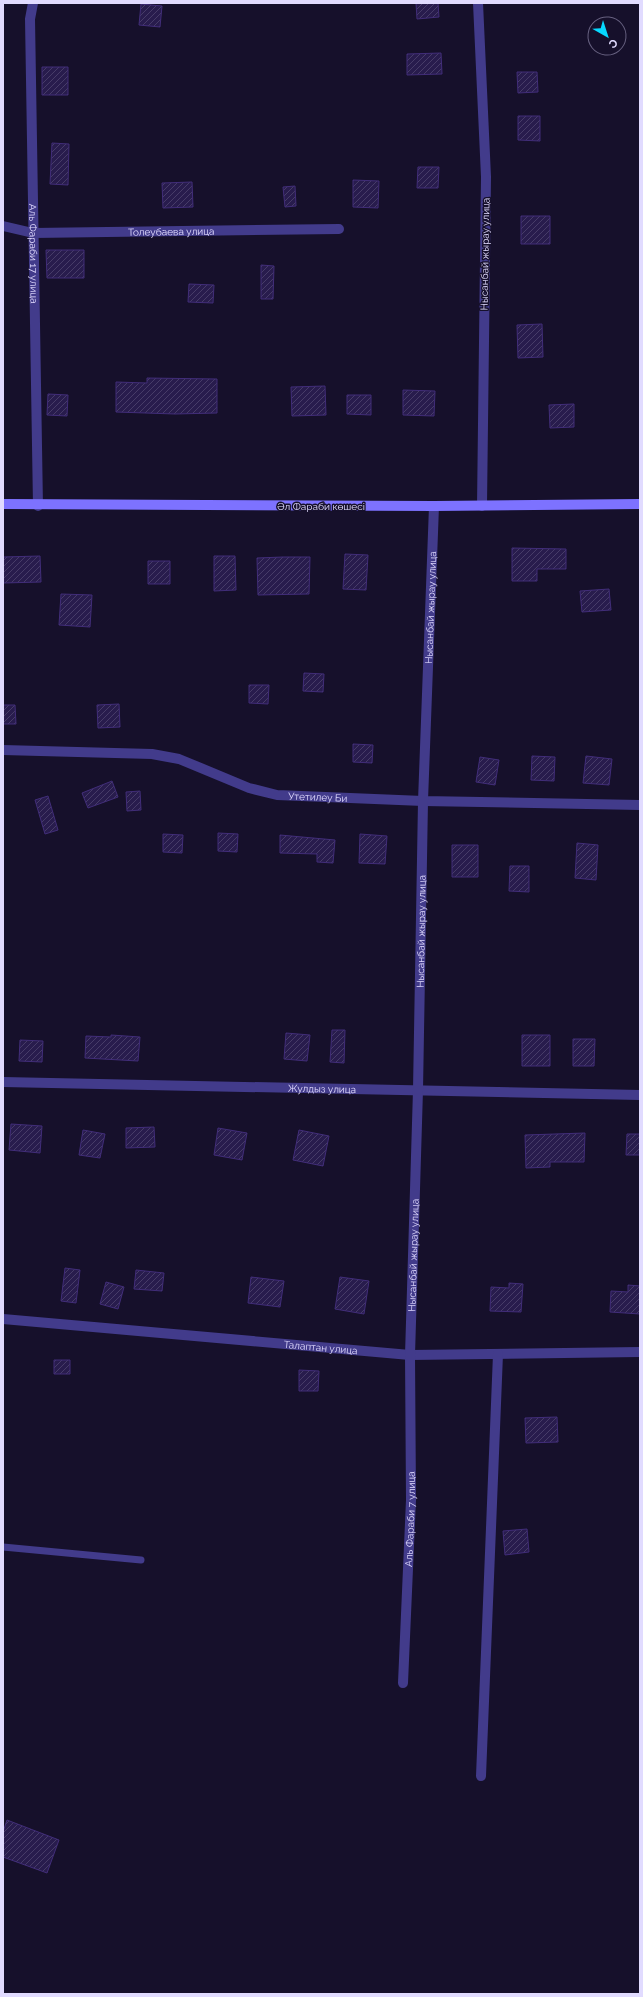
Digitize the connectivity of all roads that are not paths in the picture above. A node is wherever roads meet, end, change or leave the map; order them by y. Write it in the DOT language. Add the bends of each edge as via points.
graph roads {
  1 [pos="34,3"];
  2 [pos="478,3"];
  3 [pos="3,226"];
  4 [pos="339,229"];
  5 [pos="33,233"];
  6 [pos="3,504"];
  7 [pos="640,504"];
  8 [pos="38,506"];
  9 [pos="434,506"];
  10 [pos="482,506"];
  11 [pos="3,750"];
  12 [pos="423,801"];
  13 [pos="640,805"];
  14 [pos="3,1082"];
  15 [pos="418,1090"];
  16 [pos="640,1095"];
  17 [pos="3,1319"];
  18 [pos="640,1352"];
  19 [pos="498,1354"];
  20 [pos="410,1355"];
  21 [pos="3,1547"];
  22 [pos="141,1560"];
  23 [pos="403,1683"];
  24 [pos="482,1776"];
  1 -- 5 [label="street, Аль Фараби 17 улица" via="30,19"];
  2 -- 10 [label="street, Нысанбай жырау улица" via="486,177"];
  3 -- 5 [label="street, Толеубаева улица"];
  4 -- 5 [label="street, Толеубаева улица"];
  5 -- 8 [label="street, Аль Фараби 17 улица"];
  6 -- 8 [label="street, Әл Фараби көшесі"];
  7 -- 10 [label="street, Әл Фараби көшесі"];
  8 -- 9 [label="street, Әл Фараби көшесі"];
  9 -- 10 [label="street, Әл Фараби көшесі"];
  9 -- 12 [label="street, Нысанбай жырау улица"];
  11 -- 12 [label="street, Утетилеу Би" via="152,754 179,759 249,788 278,795"];
  12 -- 13 [label="street, Утетилеу Би"];
  12 -- 15 [label="street, Нысанбай жырау улица"];
  14 -- 15 [label="street, Жулдыз улица"];
  15 -- 16 [label="street, Жулдыз улица"];
  15 -- 20 [label="street, Нысанбай жырау улица"];
  17 -- 20 [label="street, Талаптан улица"];
  18 -- 19 [label="street, Талаптан улица"];
  19 -- 20 [label="street, Талаптан улица"];
  19 -- 24 [label="street"];
  20 -- 23 [label="street, Аль Фараби 7 улица" via="411,1500"];
  21 -- 22 [label="lane"];
}
